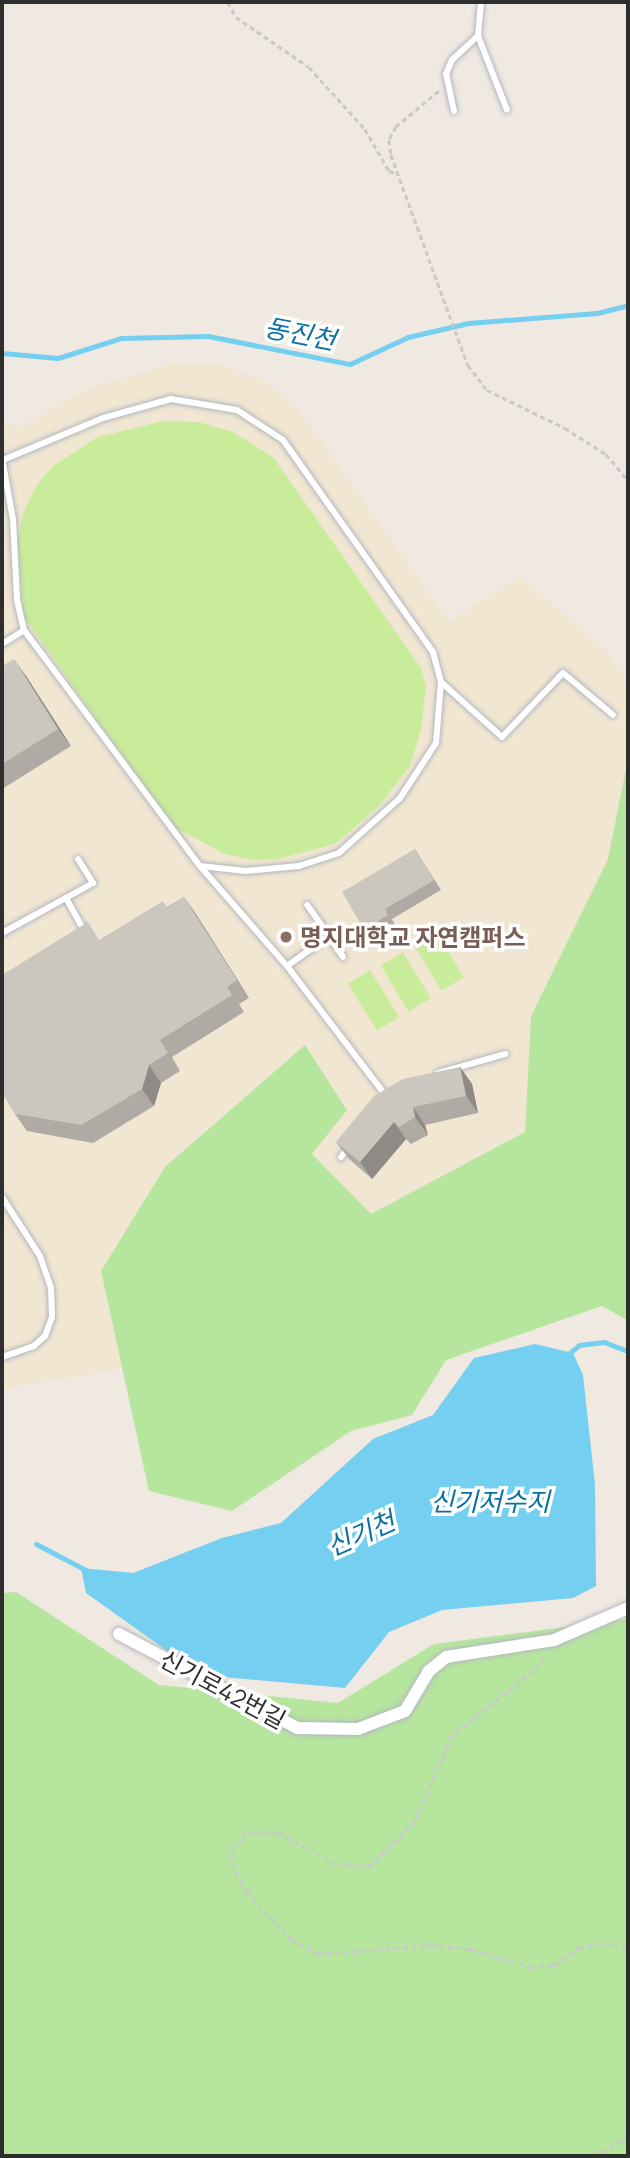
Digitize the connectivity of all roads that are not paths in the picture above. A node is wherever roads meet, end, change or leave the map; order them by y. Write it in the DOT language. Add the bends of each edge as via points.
graph roads {
  1 [pos="481,2"];
  2 [pos="478,36"];
  3 [pos="507,110"];
  4 [pos="454,111"];
  5 [pos="2,459"];
  6 [pos="24,630"];
  7 [pos="2,644"];
  8 [pos="441,682"];
  9 [pos="613,715"];
  10 [pos="78,859"];
  11 [pos="200,866"];
  12 [pos="66,898"];
  13 [pos="307,905"];
  14 [pos="2,933"];
  15 [pos="72,936"];
  16 [pos="329,936"];
  17 [pos="343,957"];
  18 [pos="287,965"];
  19 [pos="505,1054"];
  20 [pos="433,1076"];
  21 [pos="399,1093"];
  22 [pos="388,1099"];
  23 [pos="380,1108"];
  24 [pos="356,1137"];
  25 [pos="341,1157"];
  26 [pos="2,1197"];
  27 [pos="2,1357"];
  28 [pos="628,1608"];
  29 [pos="119,1633"];
  1 -- 2 [label="lane"];
  2 -- 3 [label="lane"];
  2 -- 4 [label="lane" via="452,60 445,87"];
  5 -- 6 [label="lane"];
  5 -- 8 [label="lane" via="127,409 171,399 211,402 260,421 283,440 433,652"];
  6 -- 7 [label="lane"];
  6 -- 11 [label="lane"];
  8 -- 9 [label="lane" via="502,737 563,673"];
  8 -- 11 [label="lane" via="436,743 423,766 400,798 339,853 299,866 246,871"];
  10 -- 12 [label="lane" via="93,883"];
  11 -- 18 [label="lane"];
  12 -- 14 [label="lane"];
  12 -- 15 [label="lane" via="84,930"];
  13 -- 16 [label="lane"];
  16 -- 17 [label="lane"];
  16 -- 18 [label="lane"];
  18 -- 22 [label="lane"];
  19 -- 20 [label="lane"];
  21 -- 22 [label="lane"];
  22 -- 23 [label="lane"];
  24 -- 25 [label="lane"];
  26 -- 27 [label="lane" via="40,1256 51,1288 52,1317 45,1336 34,1346"];
  28 -- 29 [label="street, 신기로42번길" via="550,1641 446,1657 429,1671 405,1712 358,1729 297,1728"];
}
